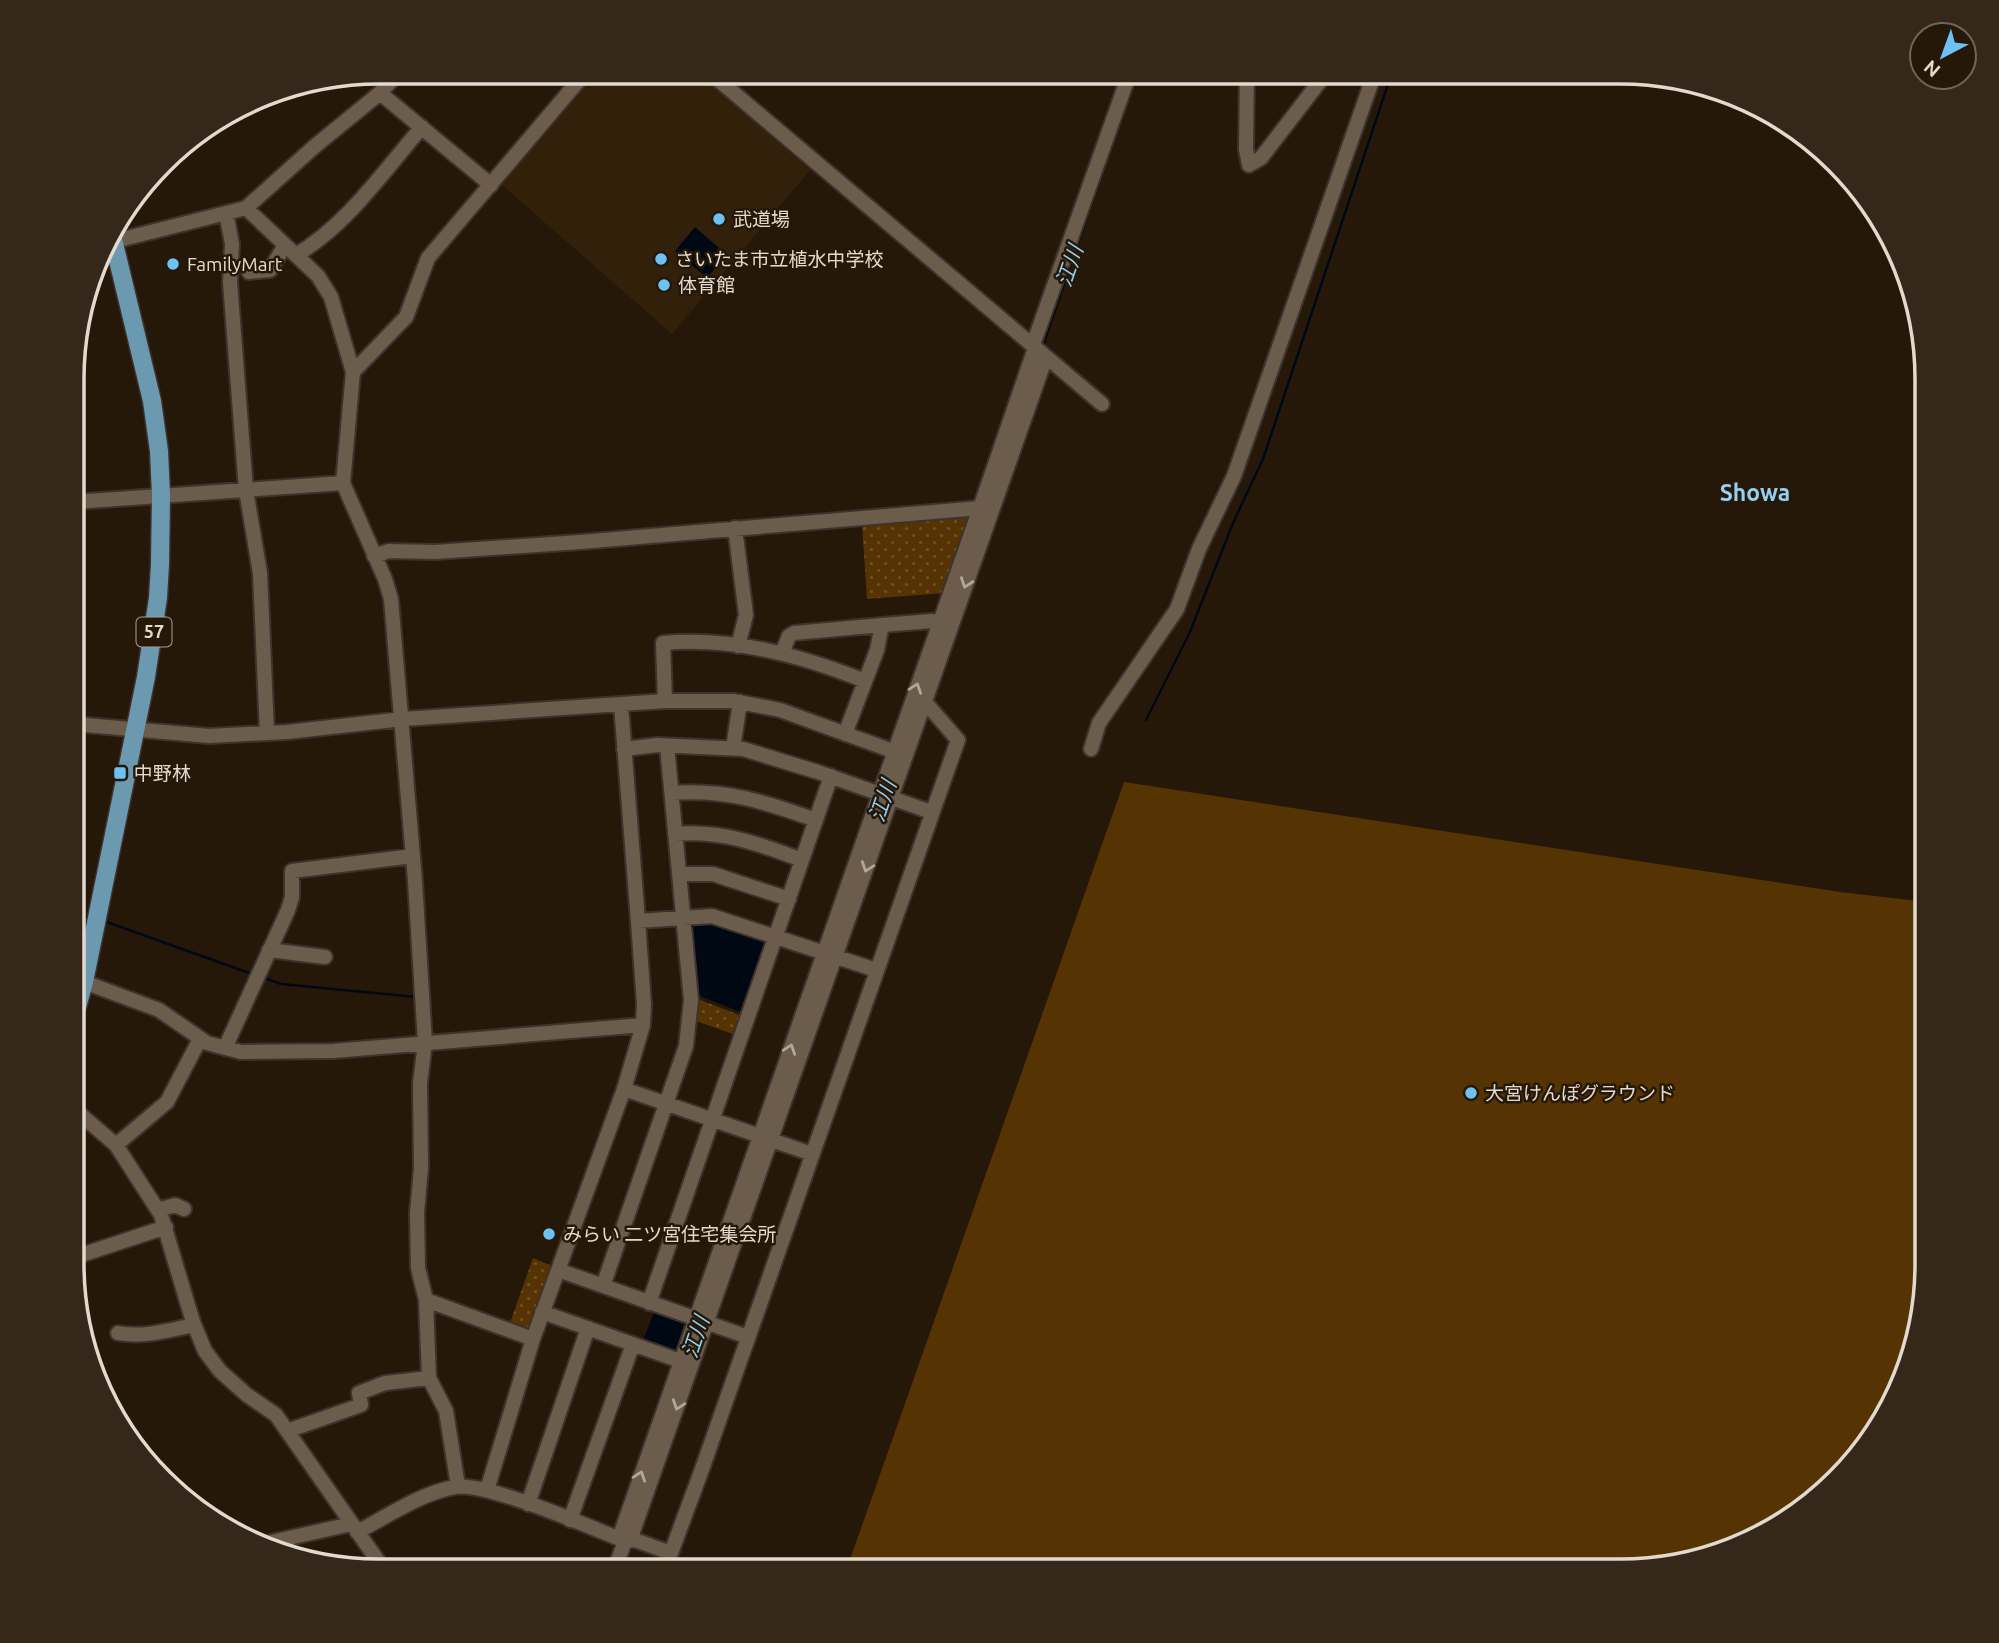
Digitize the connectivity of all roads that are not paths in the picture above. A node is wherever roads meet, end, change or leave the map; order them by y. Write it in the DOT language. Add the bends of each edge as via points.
graph roads {
  1 [pos="388,84"];
  2 [pos="576,84"];
  3 [pos="723,84"];
  4 [pos="1126,84"];
  5 [pos="1247,84"];
  6 [pos="1317,84"];
  7 [pos="1371,84"];
  8 [pos="380,93"];
  9 [pos="422,127"];
  10 [pos="491,185"];
  11 [pos="246,208"];
  12 [pos="226,212"];
  13 [pos="122,236"];
  14 [pos="114,249"];
  15 [pos="290,250"];
  16 [pos="249,272"];
  17 [pos="1040,352"];
  18 [pos="353,372"];
  19 [pos="1102,404"];
  20 [pos="343,483"];
  21 [pos="246,490"];
  22 [pos="161,495"];
  23 [pos="84,501"];
  24 [pos="980,508"];
  25 [pos="735,528"];
  26 [pos="374,556"];
  27 [pos="945,624"];
  28 [pos="882,625"];
  29 [pos="738,646"];
  30 [pos="782,653"];
  31 [pos="865,681"];
  32 [pos="665,701"];
  33 [pos="740,702"];
  34 [pos="925,702"];
  35 [pos="621,705"];
  36 [pos="402,719"];
  37 [pos="84,725"];
  38 [pos="136,731"];
  39 [pos="267,733"];
  40 [pos="845,734"];
  41 [pos="667,746"];
  42 [pos="733,748"];
  43 [pos="624,749"];
  44 [pos="1091,749"];
  45 [pos="900,754"];
  46 [pos="831,776"];
  47 [pos="671,793"];
  48 [pos="885,796"];
  49 [pos="931,812"];
  50 [pos="816,820"];
  51 [pos="675,834"];
  52 [pos="413,856"];
  53 [pos="802,860"];
  54 [pos="679,874"];
  55 [pos="789,899"];
  56 [pos="683,918"];
  57 [pos="638,920"];
  58 [pos="776,937"];
  59 [pos="269,950"];
  60 [pos="830,954"];
  61 [pos="325,957"];
  62 [pos="84,963"];
  63 [pos="876,970"];
  64 [pos="84,987"];
  65 [pos="643,1025"];
  66 [pos="200,1039"];
  67 [pos="425,1044"];
  68 [pos="225,1048"];
  69 [pos="624,1089"];
  70 [pos="666,1104"];
  71 [pos="84,1117"];
  72 [pos="712,1120"];
  73 [pos="766,1138"];
  74 [pos="116,1145"];
  75 [pos="813,1154"];
  76 [pos="184,1209"];
  77 [pos="158,1210"];
  78 [pos="166,1227"];
  79 [pos="84,1254"];
  80 [pos="558,1270"];
  81 [pos="603,1286"];
  82 [pos="426,1300"];
  83 [pos="649,1303"];
  84 [pos="542,1312"];
  85 [pos="702,1321"];
  86 [pos="194,1325"];
  87 [pos="588,1328"];
  88 [pos="118,1333"];
  89 [pos="748,1337"];
  90 [pos="533,1339"];
  91 [pos="633,1344"];
  92 [pos="686,1363"];
  93 [pos="429,1378"];
  94 [pos="287,1431"];
  95 [pos="458,1486"];
  96 [pos="487,1490"];
  97 [pos="528,1504"];
  98 [pos="570,1520"];
  99 [pos="354,1528"];
  100 [pos="279,1541"];
  101 [pos="627,1541"];
  102 [pos="376,1559"];
  103 [pos="619,1559"];
  1 -- 8 [label="street"];
  2 -- 10 [label="street"];
  3 -- 17 [label="street"];
  4 -- 17 [label="street" via="1034,342"];
  5 -- 6 [label="street" via="1249,165 1261,158"];
  7 -- 44 [label="street" via="1234,476 1177,609 1099,723"];
  8 -- 9 [label="street"];
  8 -- 11 [label="street"];
  9 -- 10 [label="street"];
  9 -- 15 [label="street" via="359,202 315,243"];
  10 -- 18 [label="street" via="428,258 406,317"];
  11 -- 12 [label="street"];
  11 -- 15 [label="street"];
  12 -- 13 [label="street"];
  12 -- 21 [label="street" via="232,244 230,282"];
  14 -- 22 [label="main road, 57" via="152,401"];
  15 -- 16 [label="street" via="270,270"];
  15 -- 18 [label="street" via="318,276 331,297"];
  17 -- 19 [label="street"];
  17 -- 24 [label="street"];
  17 -- 27 [label="street, one-way"];
  18 -- 20 [label="street"];
  20 -- 21 [label="street"];
  20 -- 26 [label="street"];
  21 -- 22 [label="street"];
  21 -- 39 [label="street" via="260,573"];
  22 -- 23 [label="street"];
  22 -- 38 [label="main road, 57" via="158,598"];
  24 -- 25 [label="street"];
  24 -- 27 [label="street"];
  25 -- 26 [label="street" via="435,552 389,551"];
  25 -- 29 [label="street" via="747,615"];
  26 -- 36 [label="street" via="391,599"];
  27 -- 28 [label="street"];
  27 -- 34 [label="street"];
  45 -- 27 [label="street, one-way"];
  28 -- 30 [label="street" via="794,633"];
  28 -- 31 [label="street"];
  29 -- 30 [label="street"];
  29 -- 32 [label="street" via="663,643"];
  30 -- 31 [label="street"];
  31 -- 40 [label="street"];
  32 -- 33 [label="street"];
  32 -- 35 [label="street"];
  33 -- 40 [label="street" via="780,710"];
  33 -- 42 [label="street"];
  34 -- 45 [label="street"];
  34 -- 49 [label="street" via="958,740"];
  35 -- 36 [label="street"];
  35 -- 43 [label="street"];
  36 -- 39 [label="street"];
  36 -- 52 [label="street"];
  37 -- 38 [label="street"];
  38 -- 39 [label="street" via="209,736"];
  38 -- 62 [label="main road, 57"];
  40 -- 45 [label="street"];
  41 -- 42 [label="street"];
  41 -- 43 [label="street"];
  41 -- 47 [label="street"];
  42 -- 46 [label="street"];
  43 -- 57 [label="street"];
  45 -- 48 [label="street"];
  46 -- 48 [label="street"];
  46 -- 50 [label="street"];
  47 -- 50 [label="street" via="742,796"];
  47 -- 51 [label="street"];
  48 -- 49 [label="street"];
  48 -- 60 [label="street"];
  49 -- 63 [label="street"];
  50 -- 53 [label="street"];
  51 -- 53 [label="street" via="720,834"];
  51 -- 54 [label="street"];
  52 -- 59 [label="street" via="292,871 290,903"];
  52 -- 67 [label="street"];
  53 -- 55 [label="street"];
  54 -- 55 [label="street" via="713,874"];
  54 -- 56 [label="street"];
  55 -- 58 [label="street"];
  56 -- 57 [label="street"];
  56 -- 58 [label="street" via="712,916"];
  56 -- 70 [label="street" via="690,1012 686,1046"];
  57 -- 65 [label="street"];
  58 -- 60 [label="street"];
  58 -- 72 [label="street"];
  59 -- 61 [label="street"];
  59 -- 68 [label="street"];
  60 -- 63 [label="street"];
  60 -- 73 [label="street"];
  63 -- 75 [label="street"];
  64 -- 66 [label="street" via="159,1010"];
  65 -- 67 [label="street"];
  65 -- 69 [label="street"];
  66 -- 68 [label="street"];
  66 -- 74 [label="street" via="167,1102"];
  67 -- 68 [label="street" via="333,1051 241,1052"];
  67 -- 82 [label="street" via="417,1213 418,1268"];
  69 -- 70 [label="street"];
  69 -- 80 [label="street"];
  70 -- 72 [label="street"];
  70 -- 81 [label="street"];
  71 -- 74 [label="street"];
  72 -- 73 [label="street"];
  72 -- 83 [label="street"];
  73 -- 75 [label="street"];
  73 -- 85 [label="street"];
  74 -- 77 [label="street"];
  75 -- 89 [label="street"];
  76 -- 77 [label="street" via="176,1205"];
  77 -- 78 [label="street"];
  78 -- 79 [label="street"];
  78 -- 86 [label="street"];
  80 -- 81 [label="street"];
  80 -- 84 [label="street"];
  81 -- 83 [label="street"];
  82 -- 90 [label="street"];
  82 -- 93 [label="street"];
  83 -- 85 [label="street"];
  84 -- 87 [label="street"];
  84 -- 90 [label="street"];
  85 -- 89 [label="street"];
  85 -- 92 [label="street"];
  86 -- 88 [label="street" via="156,1333"];
  86 -- 94 [label="street" via="220,1371 276,1415"];
  87 -- 91 [label="street"];
  87 -- 97 [label="street"];
  89 -- 101 [label="street" via="671,1553"];
  90 -- 96 [label="street"];
  91 -- 92 [label="street"];
  91 -- 98 [label="street"];
  92 -- 101 [label="street" via="622,1530"];
  93 -- 94 [label="street" via="385,1383 359,1393 360,1405"];
  93 -- 95 [label="street" via="446,1411"];
  94 -- 99 [label="street"];
  95 -- 96 [label="street"];
  95 -- 99 [label="street"];
  96 -- 97 [label="street"];
  97 -- 98 [label="street"];
  98 -- 101 [label="street"];
  99 -- 100 [label="street"];
  99 -- 102 [label="street"];
  101 -- 103 [label="street"];
}
